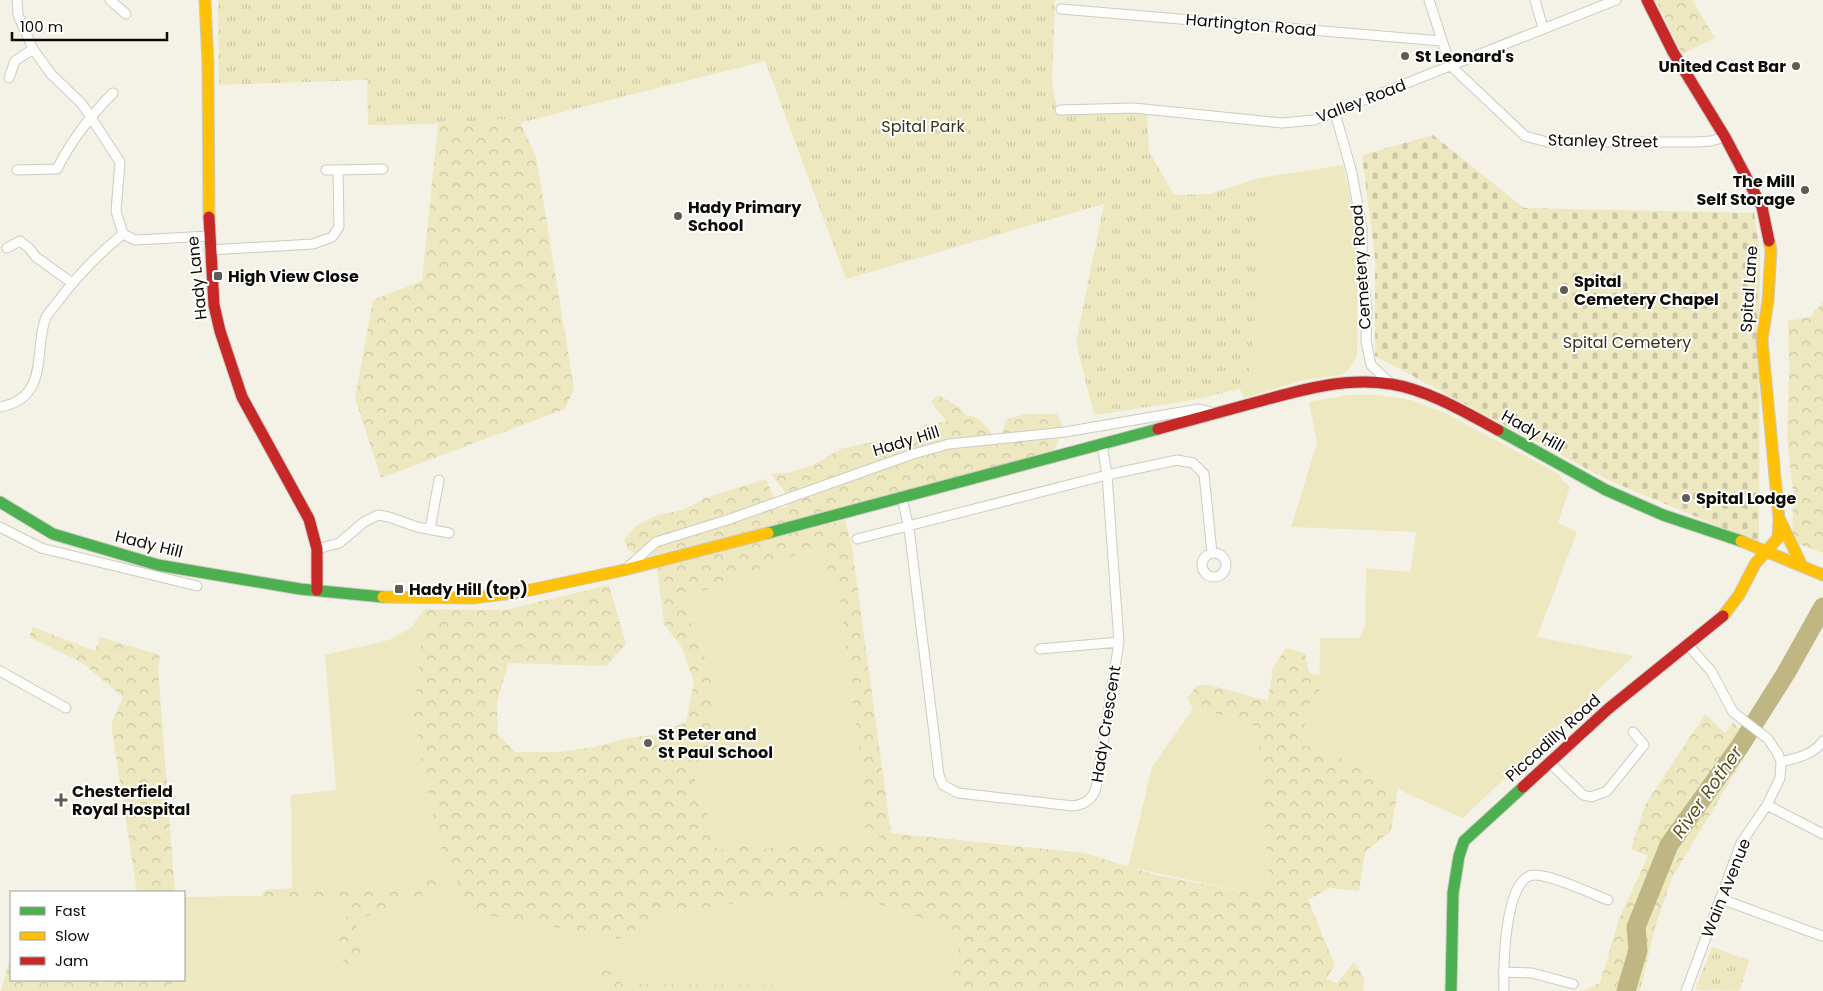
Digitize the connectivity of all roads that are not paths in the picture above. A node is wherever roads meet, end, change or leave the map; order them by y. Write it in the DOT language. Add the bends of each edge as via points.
graph roads {
  1 [pos="17,0"];
  2 [pos="110,0"];
  3 [pos="205,0"];
  4 [pos="1429,0"];
  5 [pos="1535,0"];
  6 [pos="1616,0"];
  7 [pos="1647,0"];
  8 [pos="1061,9"];
  9 [pos="126,14"];
  10 [pos="1543,28"];
  11 [pos="1441,41"];
  12 [pos="32,50"];
  13 [pos="1450,65"];
  14 [pos="9,78"];
  15 [pos="113,93"];
  16 [pos="1060,110"];
  17 [pos="1335,113"];
  18 [pos="90,116"];
  19 [pos="1725,137"];
  20 [pos="17,170"];
  21 [pos="326,170"];
  22 [pos="338,170"];
  23 [pos="383,170"];
  24 [pos="123,234"];
  25 [pos="209,236"];
  26 [pos="7,248"];
  27 [pos="209,250"];
  28 [pos="72,283"];
  29 [pos="1391,384"];
  30 [pos="0,407"];
  31 [pos="1216,414"];
  32 [pos="1102,445"];
  33 [pos="1107,475"];
  34 [pos="439,480"];
  35 [pos="902,498"];
  36 [pos="0,502"];
  37 [pos="1779,519"];
  38 [pos="0,527"];
  39 [pos="909,528"];
  40 [pos="430,529"];
  41 [pos="448,533"];
  42 [pos="858,539"];
  43 [pos="317,549"];
  44 [pos="1768,552"];
  45 [pos="1212,553"];
  46 [pos="1802,566"];
  47 [pos="624,570"];
  48 [pos="1822,575"];
  49 [pos="197,586"];
  50 [pos="317,590"];
  51 [pos="1119,642"];
  52 [pos="1688,645"];
  53 [pos="1040,649"];
  54 [pos="0,671"];
  55 [pos="66,708"];
  56 [pos="1632,732"];
  57 [pos="1823,741"];
  58 [pos="1781,762"];
  59 [pos="1550,763"];
  60 [pos="1766,805"];
  61 [pos="1823,834"];
  62 [pos="1720,899"];
  63 [pos="1608,900"];
  64 [pos="1822,936"];
  65 [pos="1503,972"];
  66 [pos="1573,984"];
  67 [pos="1451,991"];
  68 [pos="1504,991"];
  69 [pos="1686,991"];
  1 -- 12 [label="street" via="18,15"];
  2 -- 9 [label="street"];
  3 -- 25 [label="main road, Hady Lane"];
  4 -- 11 [label="street"];
  5 -- 10 [label="street"];
  6 -- 10 [label="street, Valley Road"];
  7 -- 19 [label="main road, Spital Lane" via="1673,52"];
  8 -- 11 [label="street, Hartington Road"];
  10 -- 13 [label="street, Valley Road"];
  11 -- 13 [label="street"];
  12 -- 14 [label="street" via="15,61"];
  12 -- 18 [label="street"];
  13 -- 17 [label="street, Valley Road"];
  13 -- 19 [label="street, Stanley Street" via="1525,136 1547,142 1694,142"];
  15 -- 18 [label="street"];
  16 -- 17 [label="street, Valley Road" via="1134,108 1282,124 1314,120"];
  17 -- 29 [label="street, Cemetery Road" via="1352,173 1362,229 1366,341 1371,365"];
  18 -- 20 [label="street" via="57,169"];
  18 -- 24 [label="street" via="120,162 116,211"];
  19 -- 37 [label="main road, Spital Lane" via="1762,207 1771,250 1762,340"];
  21 -- 22 [label="street"];
  22 -- 23 [label="street"];
  22 -- 27 [label="street" via="339,227 332,237 313,244"];
  24 -- 25 [label="street" via="135,240"];
  24 -- 28 [label="street" via="92,260"];
  25 -- 27 [label="main road, Hady Lane"];
  26 -- 28 [label="street" via="20,241 36,258"];
  27 -- 43 [label="main road, Hady Lane" via="214,305 242,397 309,518"];
  28 -- 30 [label="street" via="46,319 40,358 30,391 13,404"];
  29 -- 31 [label="main road, Hady Hill" via="1336,382"];
  29 -- 44 [label="main road, Hady Hill" via="1426,394 1480,420 1606,490 1663,515"];
  31 -- 32 [label="main road, Hady Hill"];
  31 -- 47 [label="street, Hady Hill" via="1199,409 1065,432 949,444 656,542"];
  32 -- 33 [label="street, Hady Crescent"];
  32 -- 35 [label="main road, Hady Hill"];
  33 -- 39 [label="street"];
  33 -- 45 [label="street" via="1177,460 1193,463 1204,474"];
  33 -- 51 [label="street, Hady Crescent"];
  34 -- 40 [label="street"];
  35 -- 39 [label="street, Hady Crescent"];
  35 -- 47 [label="main road, Hady Hill"];
  36 -- 50 [label="main road, Hady Hill" via="53,534 119,555 238,580"];
  37 -- 44 [label="main road, Spital Lane" via="1778,538"];
  37 -- 46 [label="main road, Spital Lane"];
  38 -- 49 [label="street, Hady Hill" via="41,548"];
  39 -- 42 [label="street"];
  39 -- 51 [label="street, Hady Crescent" via="939,775 950,790 1073,806 1084,804 1093,797"];
  40 -- 41 [label="street"];
  40 -- 43 [label="street" via="378,516 364,522 339,543"];
  43 -- 50 [label="main road, Hady Lane"];
  44 -- 46 [label="main road, Hady Hill"];
  44 -- 52 [label="main road, Piccadilly Road" via="1755,564 1739,595 1723,616"];
  46 -- 48 [label="main road, Hady Hill"];
  47 -- 50 [label="main road, Hady Hill" via="521,592 473,598 379,597"];
  51 -- 53 [label="street"];
  52 -- 58 [label="street" via="1711,671 1738,717 1768,739"];
  52 -- 59 [label="main road, Piccadilly Road" via="1608,709"];
  54 -- 55 [label="street"];
  56 -- 59 [label="street" via="1644,745 1607,791 1599,796 1583,795"];
  57 -- 58 [label="street" via="1805,756"];
  58 -- 60 [label="street, Wain Avenue" via="1780,778"];
  59 -- 67 [label="main road, Piccadilly Road" via="1464,840 1459,852 1454,891"];
  60 -- 61 [label="street"];
  60 -- 62 [label="street, Wain Avenue" via="1741,843"];
  62 -- 64 [label="street"];
  62 -- 69 [label="street, Wain Avenue"];
  63 -- 65 [label="street" via="1548,878 1533,875 1524,879 1517,888 1505,935"];
  65 -- 66 [label="street" via="1532,973"];
  65 -- 68 [label="street"];
}
